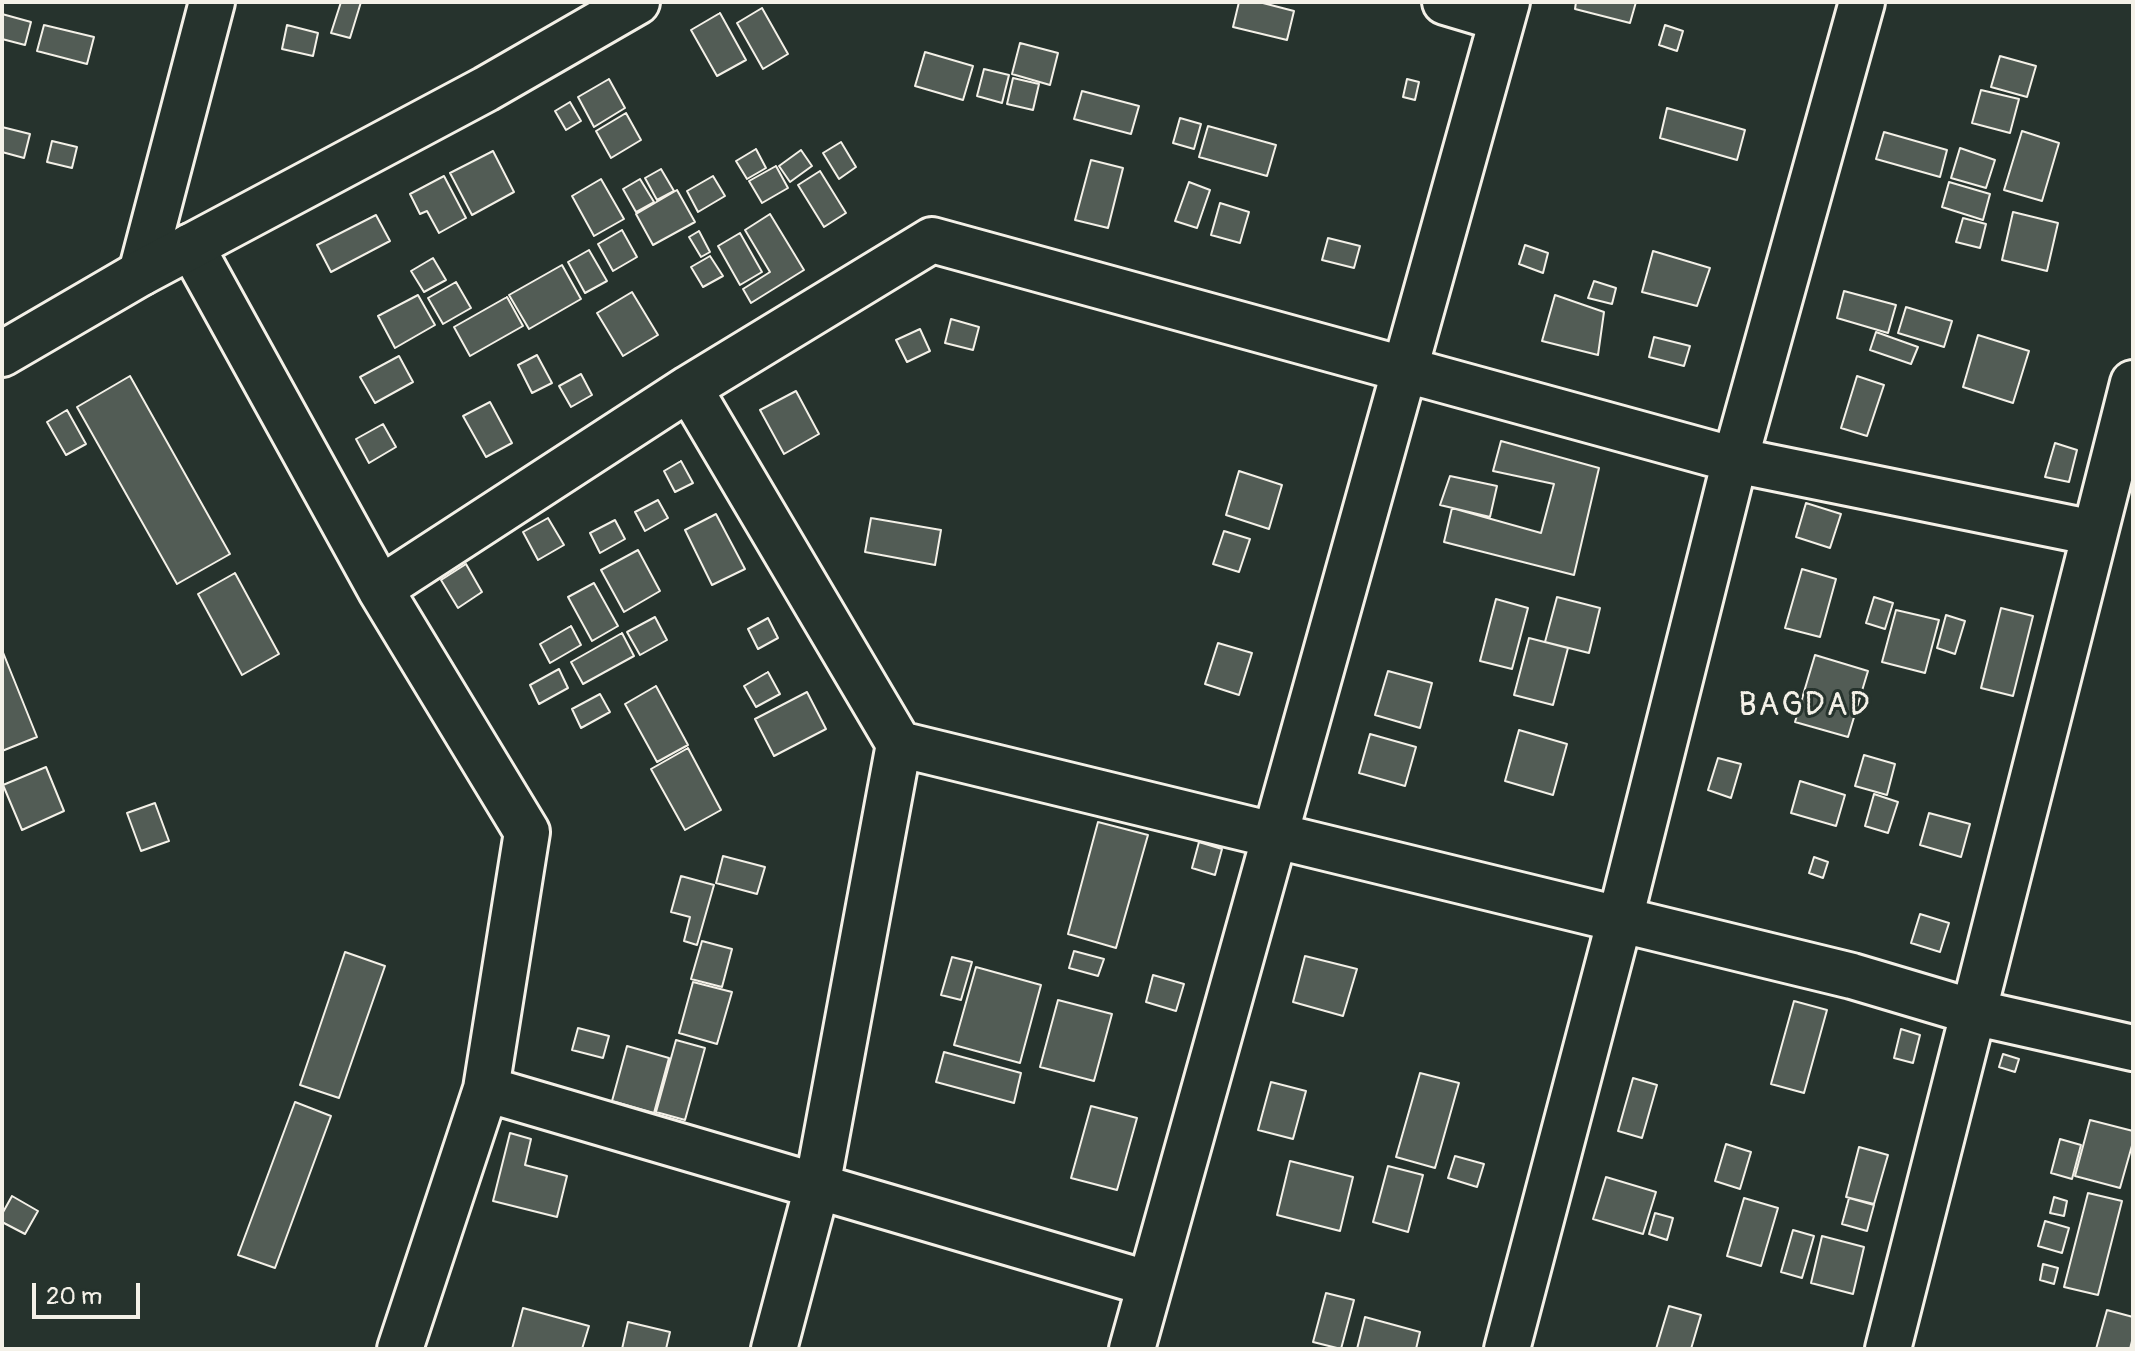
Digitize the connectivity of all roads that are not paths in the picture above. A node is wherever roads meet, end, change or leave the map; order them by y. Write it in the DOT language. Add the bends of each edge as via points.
graph roads {
  1 [pos="212,2"];
  2 [pos="637,2"];
  3 [pos="1445,2"];
  4 [pos="1862,2"];
  5 [pos="1505,11"];
  6 [pos="191,246"];
  7 [pos="141,273"];
  8 [pos="2,354"];
  9 [pos="1405,370"];
  10 [pos="2133,383"];
  11 [pos="689,388"];
  12 [pos="1735,460"];
  13 [pos="2094,533"];
  14 [pos="380,589"];
  15 [pos="899,744"];
  16 [pos="1275,835"];
  17 [pos="1620,919"];
  18 [pos="1973,1012"];
  19 [pos="2133,1048"];
  20 [pos="486,1089"];
  21 [pos="817,1187"];
  22 [pos="1150,1284"];
  23 [pos="400,1349"];
  24 [pos="774,1349"];
  25 [pos="1132,1349"];
  26 [pos="1507,1349"];
  27 [pos="1888,1349"];
  1 -- 7 [label="street"];
  2 -- 6 [label="street"];
  3 -- 5 [label="street"];
  4 -- 12 [label="street"];
  5 -- 9 [label="street"];
  6 -- 7 [label="street"];
  6 -- 14 [label="street"];
  7 -- 8 [label="street"];
  9 -- 11 [label="street" via="932,240"];
  9 -- 12 [label="street"];
  9 -- 16 [label="street"];
  10 -- 13 [label="street"];
  11 -- 14 [label="street"];
  11 -- 15 [label="street"];
  12 -- 13 [label="street"];
  12 -- 17 [label="street"];
  13 -- 18 [label="street"];
  14 -- 20 [label="street" via="527,832"];
  15 -- 16 [label="street"];
  15 -- 21 [label="street"];
  16 -- 17 [label="street"];
  16 -- 22 [label="street"];
  17 -- 18 [label="street"];
  17 -- 26 [label="street"];
  18 -- 19 [label="street"];
  18 -- 27 [label="street"];
  20 -- 21 [label="street"];
  20 -- 23 [label="street"];
  21 -- 22 [label="street"];
  21 -- 24 [label="street"];
  22 -- 25 [label="street"];
}
